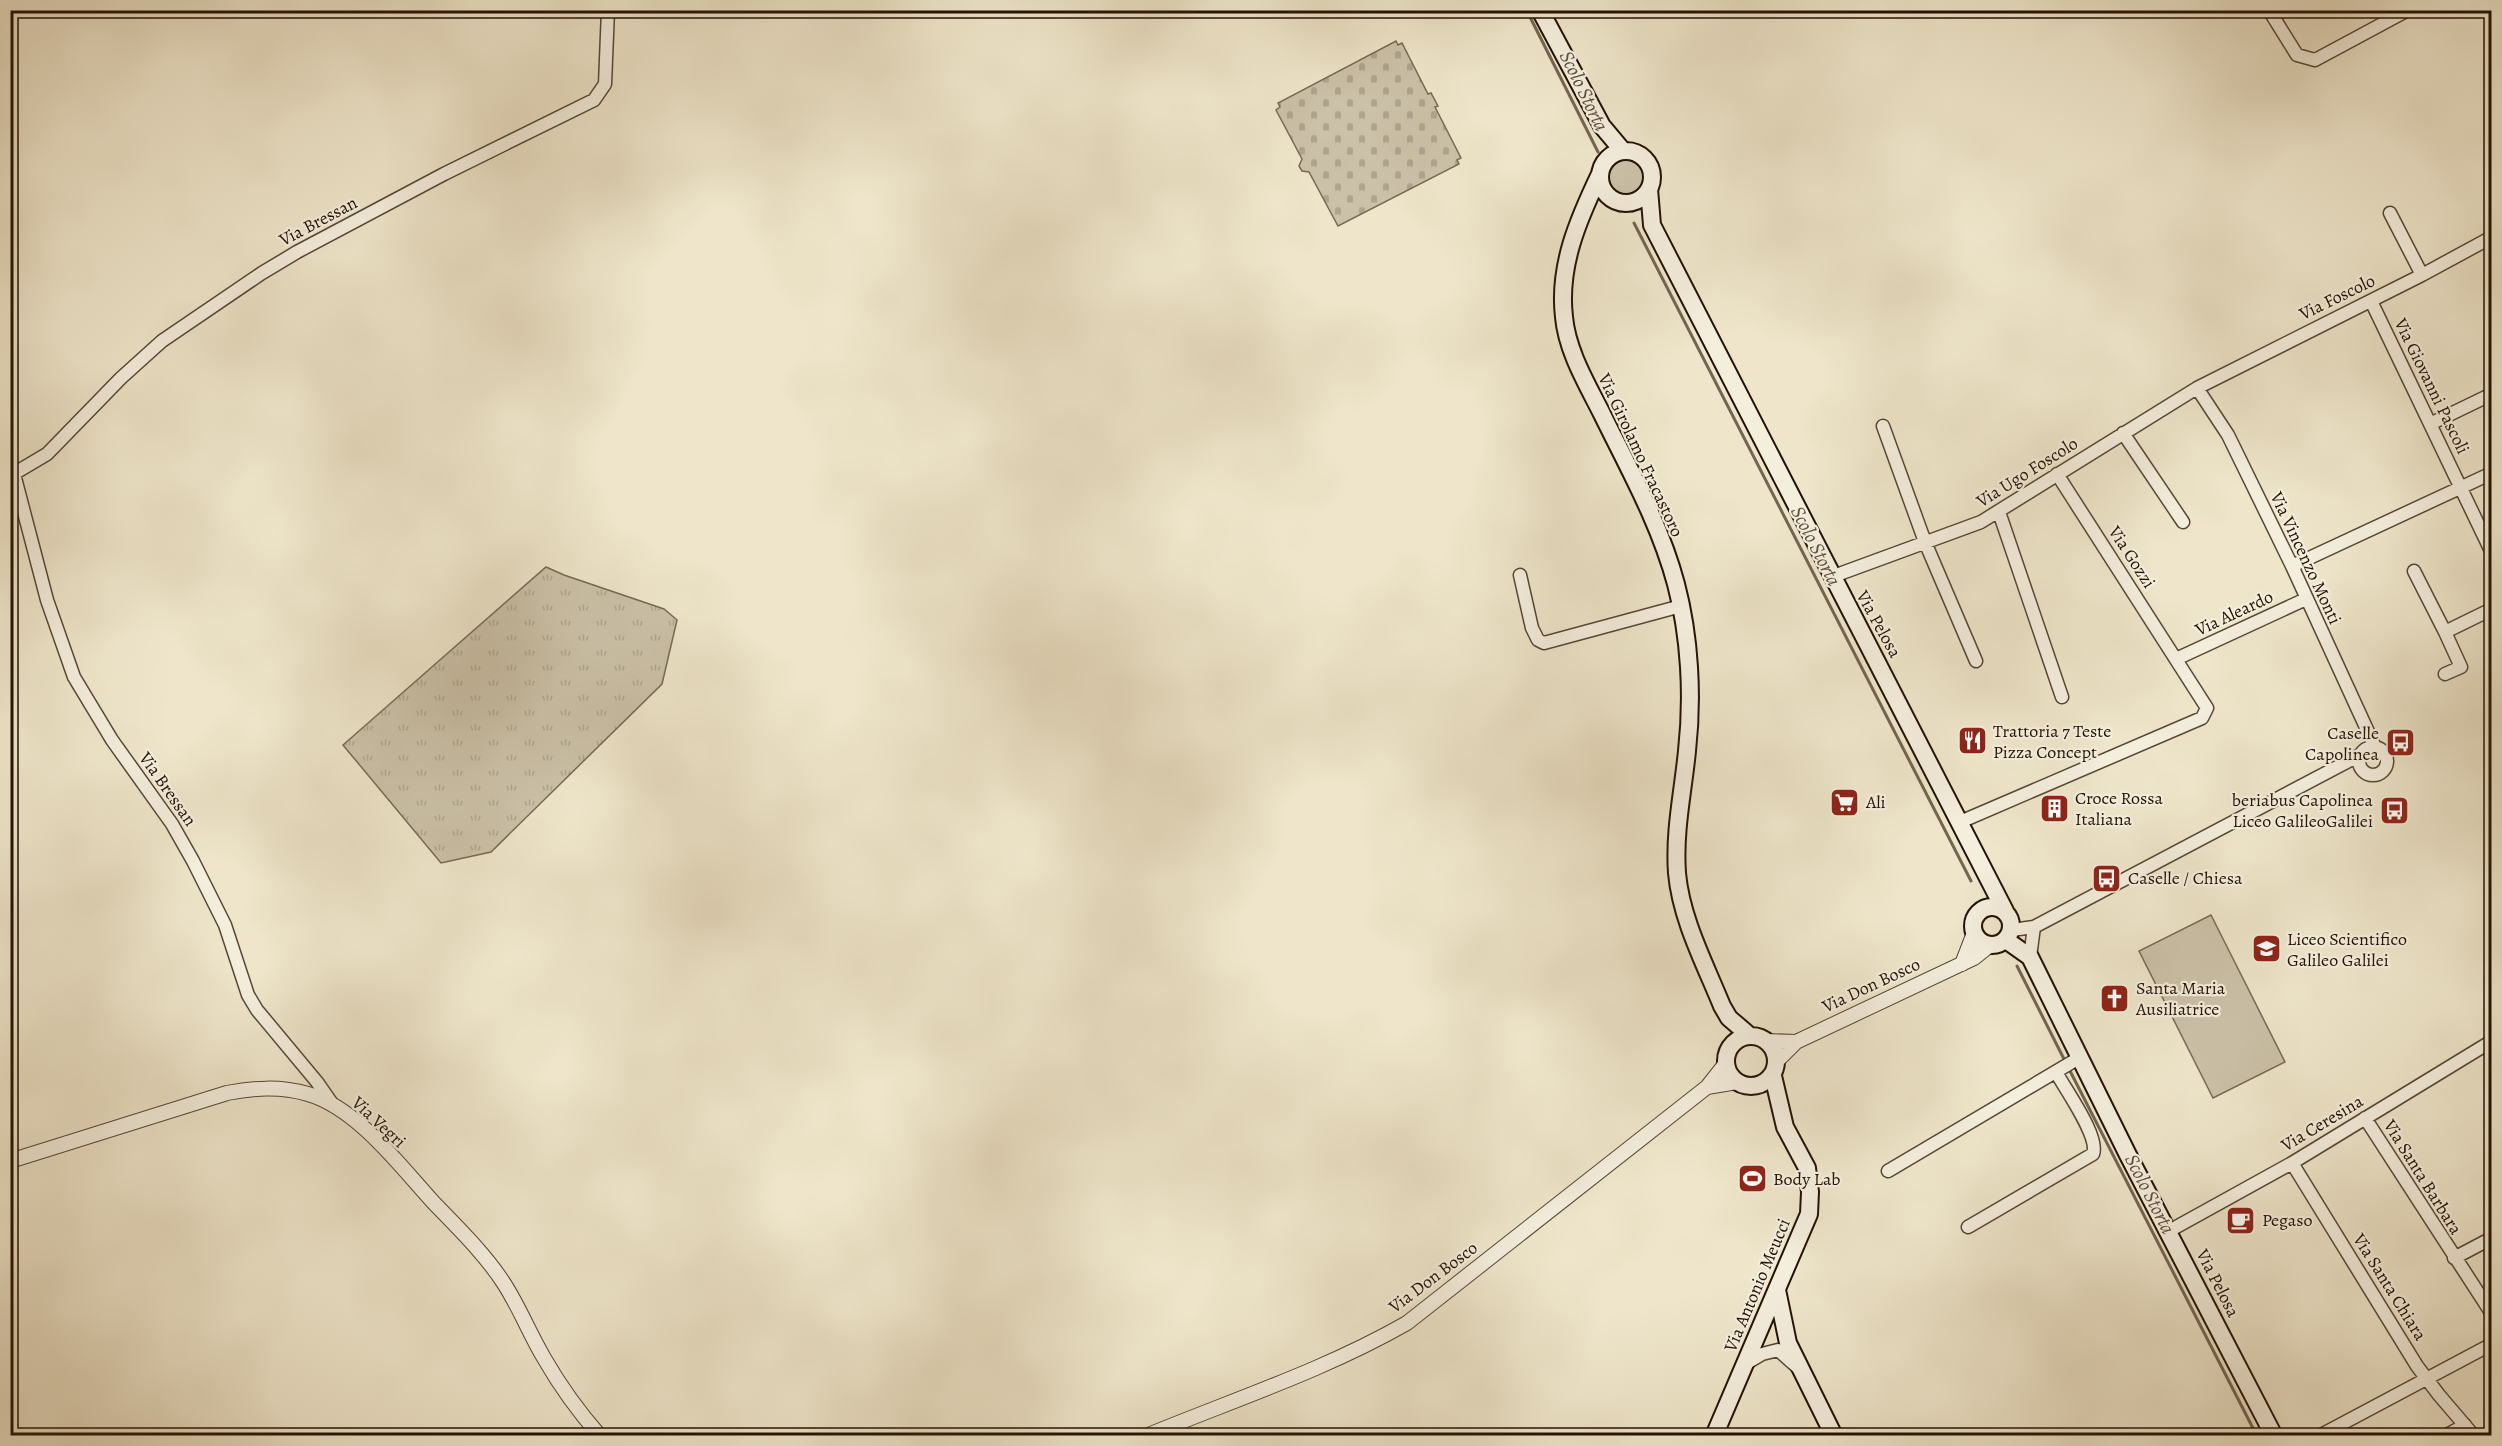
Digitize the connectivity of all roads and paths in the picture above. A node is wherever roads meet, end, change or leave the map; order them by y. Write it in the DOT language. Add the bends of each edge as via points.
graph roads {
  1 [pos="608,10"];
  2 [pos="2269,10"];
  3 [pos="2408,10"];
  4 [pos="1542,13"];
  5 [pos="1602,126"];
  6 [pos="1623,151"];
  7 [pos="1603,167"];
  8 [pos="1649,189"];
  9 [pos="1621,202"];
  10 [pos="2390,213"];
  11 [pos="1578,225"];
  12 [pos="1652,225"];
  13 [pos="2492,237"];
  14 [pos="2422,275"];
  15 [pos="2371,301"];
  16 [pos="2197,388"];
  17 [pos="2492,394"];
  18 [pos="2430,424"];
  19 [pos="1883,426"];
  20 [pos="2123,433"];
  21 [pos="2492,473"];
  22 [pos="2057,474"];
  23 [pos="12,475"];
  24 [pos="2460,488"];
  25 [pos="1999,512"];
  26 [pos="2183,522"];
  27 [pos="1924,542"];
  28 [pos="2492,553"];
  29 [pos="2292,566"];
  30 [pos="2414,571"];
  31 [pos="1520,575"];
  32 [pos="1831,577"];
  33 [pos="2307,599"];
  34 [pos="1681,606"];
  35 [pos="2492,609"];
  36 [pos="2445,632"];
  37 [pos="2176,659"];
  38 [pos="1976,661"];
  39 [pos="2445,674"];
  40 [pos="2062,697"];
  41 [pos="2375,747"];
  42 [pos="2360,755"];
  43 [pos="2344,764"];
  44 [pos="2363,771"];
  45 [pos="1960,822"];
  46 [pos="1991,881"];
  47 [pos="1983,909"];
  48 [pos="2005,911"];
  49 [pos="2034,927"];
  50 [pos="1974,933"];
  51 [pos="2009,935"];
  52 [pos="1989,946"];
  53 [pos="2030,957"];
  54 [pos="1962,964"];
  55 [pos="1729,1018"];
  56 [pos="1750,1036"];
  57 [pos="1767,1041"];
  58 [pos="2492,1041"];
  59 [pos="1796,1042"];
  60 [pos="1728,1055"];
  61 [pos="2067,1065"];
  62 [pos="1775,1068"];
  63 [pos="1737,1082"];
  64 [pos="1754,1087"];
  65 [pos="1707,1088"];
  66 [pos="333,1105"];
  67 [pos="1781,1116"];
  68 [pos="2365,1118"];
  69 [pos="10,1161"];
  70 [pos="2292,1163"];
  71 [pos="1888,1171"];
  72 [pos="1968,1227"];
  73 [pos="2169,1231"];
  74 [pos="2492,1238"];
  75 [pos="2454,1258"];
  76 [pos="1777,1290"];
  77 [pos="2492,1314"];
  78 [pos="2492,1344"];
  79 [pos="1744,1365"];
  80 [pos="1802,1374"];
  81 [pos="2426,1377"];
  82 [pos="2464,1425"];
  83 [pos="600,1436"];
  84 [pos="1146,1436"];
  85 [pos="1714,1436"];
  86 [pos="1834,1436"];
  87 [pos="2274,1436"];
  88 [pos="2319,1436"];
  89 [pos="2445,1436"];
  90 [pos="2474,1436"];
  1 -- 23 [label="street, Via Bressan" via="605,84 594,100 444,174 262,273 162,341 47,454"];
  2 -- 3 [label="street" via="2297,55 2311,60 2322,58"];
  4 -- 5 [label="main road, Via Pelosa"];
  5 -- 6 [label="main road, Via Pelosa"];
  5 -- 7 [label="main road, Via Pelosa"];
  6 -- 7 [label="main road"];
  6 -- 8 [label="main road, Via Pelosa" via="1638,154 1649,166"];
  7 -- 9 [label="main road, Via Pelosa" via="1603,190"];
  7 -- 11 [label="main road, Via Girolamo Fracastoro"];
  8 -- 9 [label="main road" via="1636,201"];
  8 -- 12 [label="main road, Via Pelosa"];
  9 -- 11 [label="main road, Via Girolamo Fracastoro" via="1599,206"];
  9 -- 12 [label="main road, Via Pelosa"];
  10 -- 14 [label="street"];
  11 -- 34 [label="main road, Via Girolamo Fracastoro" via="1562,284 1564,320 1578,365 1658,533"];
  12 -- 32 [label="main road, Via Pelosa"];
  13 -- 14 [label="street, Via Foscolo"];
  14 -- 15 [label="street, Via Foscolo"];
  15 -- 16 [label="street, Via Foscolo"];
  15 -- 18 [label="street, Via Giovanni Pascoli"];
  16 -- 20 [label="street, Via Ugo Foscolo"];
  16 -- 29 [label="street, Via Vincenzo Monti" via="2228,435"];
  17 -- 18 [label="street"];
  18 -- 24 [label="street, Via Giovanni Pascoli"];
  19 -- 27 [label="street"];
  20 -- 22 [label="street, Via Ugo Foscolo"];
  20 -- 26 [label="street"];
  21 -- 24 [label="street"];
  22 -- 25 [label="street, Via Ugo Foscolo"];
  22 -- 37 [label="street, Via Gozzi"];
  23 -- 66 [label="street, Via Bressan" via="47,600 74,677 193,861 225,925 248,995 257,1010"];
  24 -- 28 [label="street, Via Giovanni Pascoli"];
  24 -- 29 [label="street"];
  25 -- 27 [label="street, Via Ugo Foscolo"];
  25 -- 40 [label="street"];
  27 -- 32 [label="street, Via Ugo Foscolo"];
  27 -- 38 [label="street"];
  29 -- 33 [label="street, Via Vincenzo Monti"];
  30 -- 36 [label="street"];
  31 -- 34 [label="street" via="1532,628 1544,643"];
  32 -- 45 [label="main road, Via Pelosa"];
  33 -- 37 [label="street, Via Aleardo"];
  33 -- 41 [label="street, Via Vincenzo Monti"];
  34 -- 55 [label="main road, Via Girolamo Fracastoro" via="1690,693 1688,750 1676,830 1677,876 1688,921"];
  35 -- 36 [label="street"];
  36 -- 39 [label="street" via="2461,666"];
  37 -- 45 [label="street, Via Gozzi" via="2207,708 2202,718"];
  41 -- 42 [label="street"];
  41 -- 44 [label="street" via="2386,755 2385,769 2374,776"];
  42 -- 43 [label="street"];
  42 -- 44 [label="street"];
  43 -- 44 [label="street"];
  43 -- 49 [label="street"];
  45 -- 46 [label="main road, Via Pelosa"];
  46 -- 47 [label="main road"];
  46 -- 48 [label="main road, Via Pelosa"];
  47 -- 48 [label="main road"];
  47 -- 50 [label="main road" via="1973,922"];
  48 -- 51 [label="main road" via="2012,923"];
  49 -- 51 [label="street"];
  49 -- 53 [label="street"];
  50 -- 52 [label="main road"];
  50 -- 54 [label="street"];
  51 -- 52 [label="main road"];
  51 -- 53 [label="main road"];
  52 -- 54 [label="street, Via Don Bosco"];
  53 -- 61 [label="main road, Via Pelosa"];
  54 -- 59 [label="street, Via Don Bosco"];
  55 -- 56 [label="main road, Via Girolamo Fracastoro"];
  55 -- 60 [label="main road, Via Girolamo Fracastoro"];
  56 -- 57 [label="main road, Via Don Bosco"];
  56 -- 60 [label="main road, Via Don Bosco" via="1742,1038"];
  57 -- 59 [label="street, Via Don Bosco"];
  57 -- 62 [label="main road" via="1772,1047"];
  58 -- 68 [label="street, Via Ceresina"];
  59 -- 62 [label="street, Via Don Bosco"];
  60 -- 63 [label="main road" via="1731,1077"];
  60 -- 65 [label="street, Via Don Bosco"];
  61 -- 71 [label="street"];
  61 -- 72 [label="street" via="2092,1136 2093,1154"];
  61 -- 73 [label="main road, Via Pelosa"];
  62 -- 64 [label="main road, Via Don Bosco" via="1761,1085"];
  62 -- 67 [label="main road, Via Antonio Meucci"];
  63 -- 64 [label="main road, Via Don Bosco"];
  63 -- 65 [label="street, Via Don Bosco"];
  64 -- 67 [label="main road, Via Antonio Meucci"];
  65 -- 84 [label="street, Via Don Bosco" via="1407,1323 1330,1361"];
  66 -- 69 [label="street, Via Vegri" via="285,1089 227,1093"];
  66 -- 83 [label="street, Via Vegri" via="384,1150 482,1254 503,1282 558,1382"];
  67 -- 76 [label="main road, Via Antonio Meucci" via="1807,1168 1810,1192 1809,1214"];
  68 -- 70 [label="street, Via Ceresina"];
  68 -- 75 [label="street, Via Santa Barbara"];
  70 -- 73 [label="street, Via Ceresina"];
  70 -- 81 [label="street, Via Santa Chiara"];
  73 -- 87 [label="main road, Via Pelosa"];
  74 -- 75 [label="street"];
  75 -- 77 [label="street, Via Santa Barbara"];
  76 -- 79 [label="main road, Via Antonio Meucci"];
  76 -- 80 [label="main road" via="1788,1343"];
  78 -- 81 [label="street"];
  79 -- 80 [label="street" via="1778,1350"];
  79 -- 85 [label="main road, Via Antonio Meucci"];
  80 -- 86 [label="main road"];
  81 -- 82 [label="street, Via Santa Chiara"];
  81 -- 88 [label="street"];
  82 -- 89 [label="street"];
  82 -- 90 [label="street, Via Santa Chiara"];
}
